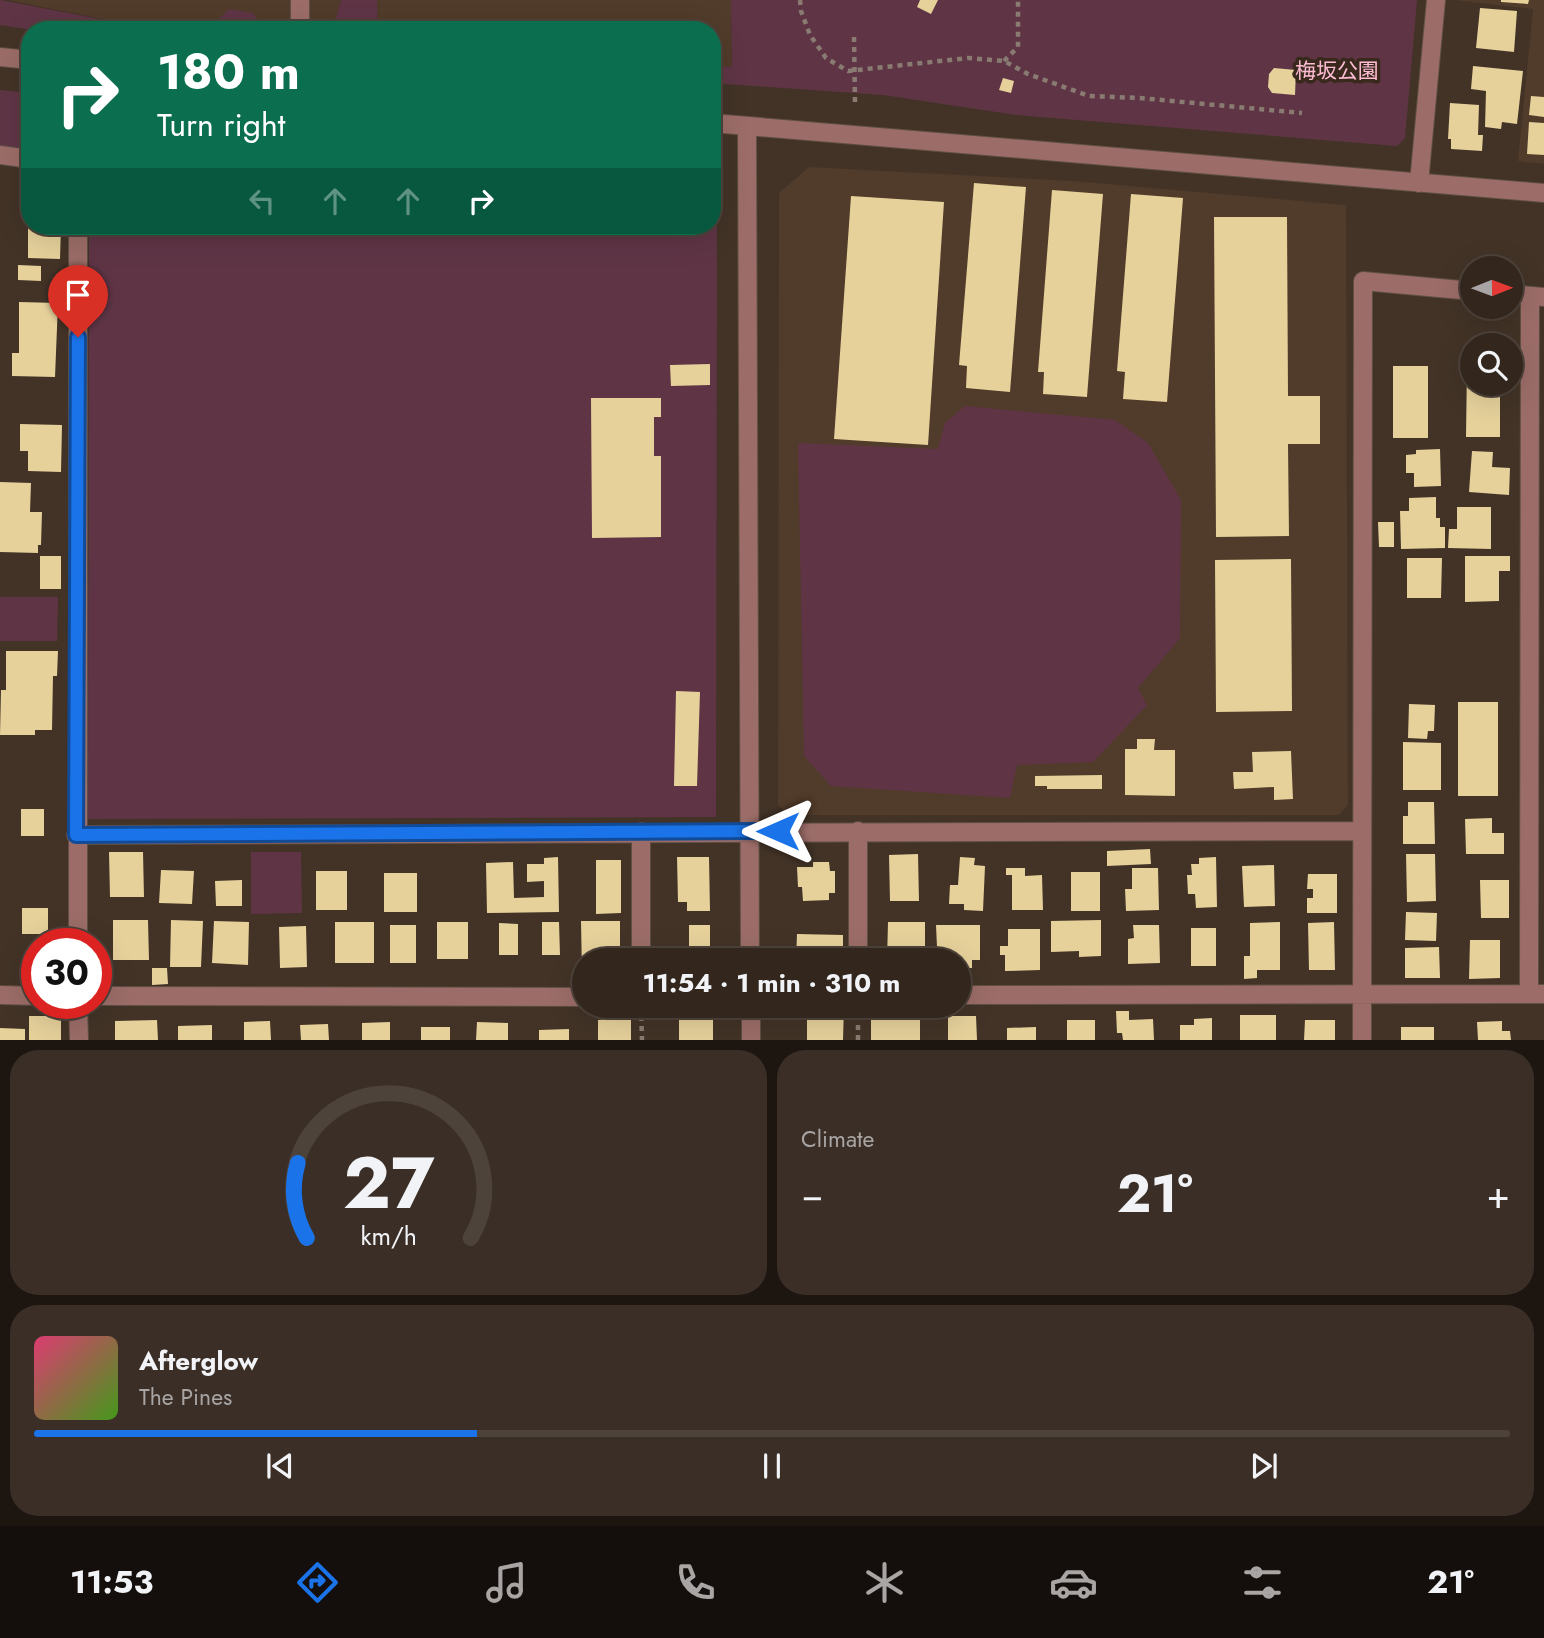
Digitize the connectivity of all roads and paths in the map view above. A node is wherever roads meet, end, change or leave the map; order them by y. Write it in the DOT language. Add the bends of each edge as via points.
graph roads {
  1 [pos="800,0"];
  2 [pos="1018,0"];
  3 [pos="1436,0"];
  4 [pos="300,2"];
  5 [pos="300,21"];
  6 [pos="854,37"];
  7 [pos="0,57"];
  8 [pos="21,59"];
  9 [pos="1004,61"];
  10 [pos="856,70"];
  11 [pos="855,103"];
  12 [pos="1302,113"];
  13 [pos="721,124"];
  14 [pos="747,127"];
  15 [pos="0,155"];
  16 [pos="21,158"];
  17 [pos="1419,183"];
  18 [pos="1544,193"];
  19 [pos="78,235"];
  20 [pos="1460,290"];
  21 [pos="1537,296"];
  22 [pos="749,831"];
  23 [pos="858,831"];
  24 [pos="1362,831"];
  25 [pos="641,832"];
  26 [pos="76,835"];
  27 [pos="78,928"];
  28 [pos="641,948"];
  29 [pos="750,948"];
  30 [pos="858,948"];
  31 [pos="1362,994"];
  32 [pos="1536,994"];
  33 [pos="0,995"];
  34 [pos="971,995"];
  35 [pos="21,996"];
  36 [pos="112,996"];
  37 [pos="572,997"];
  38 [pos="641,1018"];
  39 [pos="751,1018"];
  40 [pos="858,1018"];
  41 [pos="78,1019"];
  42 [pos="79,1040"];
  43 [pos="642,1040"];
  44 [pos="751,1040"];
  45 [pos="858,1040"];
  46 [pos="1362,1040"];
  1 -- 10 [label="path" via="810,35 826,58 848,71"];
  2 -- 9 [label="path" via="1018,47"];
  3 -- 17 [label="street"];
  4 -- 5 [label="street"];
  6 -- 10 [label="path"];
  7 -- 8 [label="street"];
  9 -- 10 [label="path" via="968,58"];
  9 -- 12 [label="path" via="1089,96"];
  10 -- 11 [label="path"];
  13 -- 14 [label="street"];
  14 -- 17 [label="street"];
  14 -- 22 [label="street"];
  15 -- 16 [label="street"];
  17 -- 18 [label="street"];
  19 -- 26 [label="street"];
  20 -- 24 [label="street" via="1363,281"];
  21 -- 32 [label="street"];
  22 -- 23 [label="street"];
  22 -- 25 [label="street"];
  22 -- 29 [label="street"];
  23 -- 24 [label="street"];
  23 -- 30 [label="street"];
  24 -- 31 [label="street"];
  25 -- 26 [label="street"];
  25 -- 28 [label="street"];
  26 -- 27 [label="street"];
  31 -- 32 [label="street"];
  31 -- 34 [label="street"];
  31 -- 46 [label="street"];
  33 -- 35 [label="street"];
  36 -- 37 [label="street"];
  38 -- 43 [label="path"];
  39 -- 44 [label="street"];
  40 -- 45 [label="path"];
  41 -- 42 [label="street"];
}
